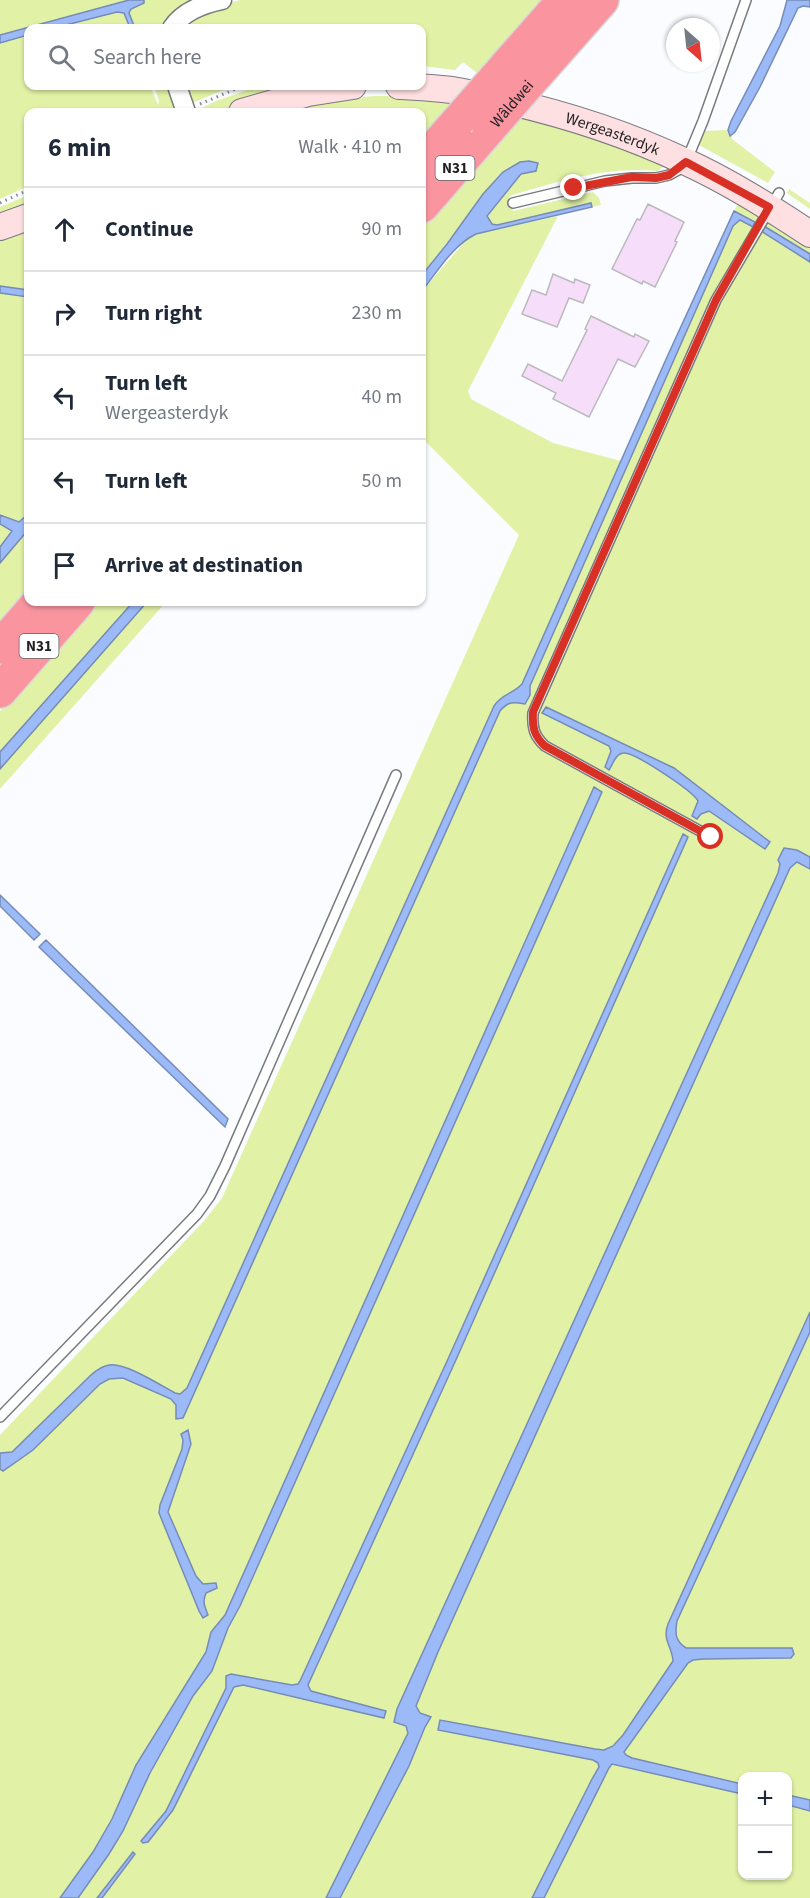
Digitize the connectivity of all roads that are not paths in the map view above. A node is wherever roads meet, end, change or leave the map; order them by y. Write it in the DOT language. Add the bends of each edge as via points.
graph roads {
  1 [pos="222,0"];
  2 [pos="564,0"];
  3 [pos="602,0"];
  4 [pos="746,0"];
  5 [pos="175,24"];
  6 [pos="520,71"];
  7 [pos="426,88"];
  8 [pos="178,90"];
  9 [pos="327,90"];
  10 [pos="184,108"];
  11 [pos="256,108"];
  12 [pos="473,125"];
  13 [pos="426,159"];
  14 [pos="686,162"];
  15 [pos="426,200"];
  16 [pos="774,200"];
  17 [pos="513,203"];
  18 [pos="24,219"];
  19 [pos="0,227"];
  20 [pos="810,234"];
  21 [pos="36,606"];
  22 [pos="74,606"];
  23 [pos="0,647"];
  24 [pos="0,691"];
  25 [pos="396,775"];
  26 [pos="711,837"];
  27 [pos="0,1417"];
  1 -- 5 [label="street" via="192,10"];
  2 -- 6 [label="highway, Wâldwei / N31"];
  3 -- 6 [label="highway, Wâldwei / N31"];
  4 -- 14 [label="lane"];
  6 -- 12 [label="highway, Wâldwei / N31, bridge"];
  7 -- 14 [label="street, Wergeasterdyk" via="456,91 601,127"];
  8 -- 10 [label="street"];
  9 -- 11 [label="street"];
  12 -- 13 [label="highway, Wâldwei / N31"];
  12 -- 15 [label="highway, Wâldwei / N31"];
  14 -- 16 [label="street, Wergeasterdyk"];
  14 -- 17 [label="lane" via="669,175 605,181"];
  16 -- 20 [label="street, Wergeasterdyk"];
  16 -- 26 [label="lane" via="716,300 533,712 534,734 545,746"];
  18 -- 19 [label="street"];
  21 -- 23 [label="highway, N31"];
  22 -- 24 [label="highway, N31"];
  25 -- 27 [label="lane" via="210,1196"];
}
